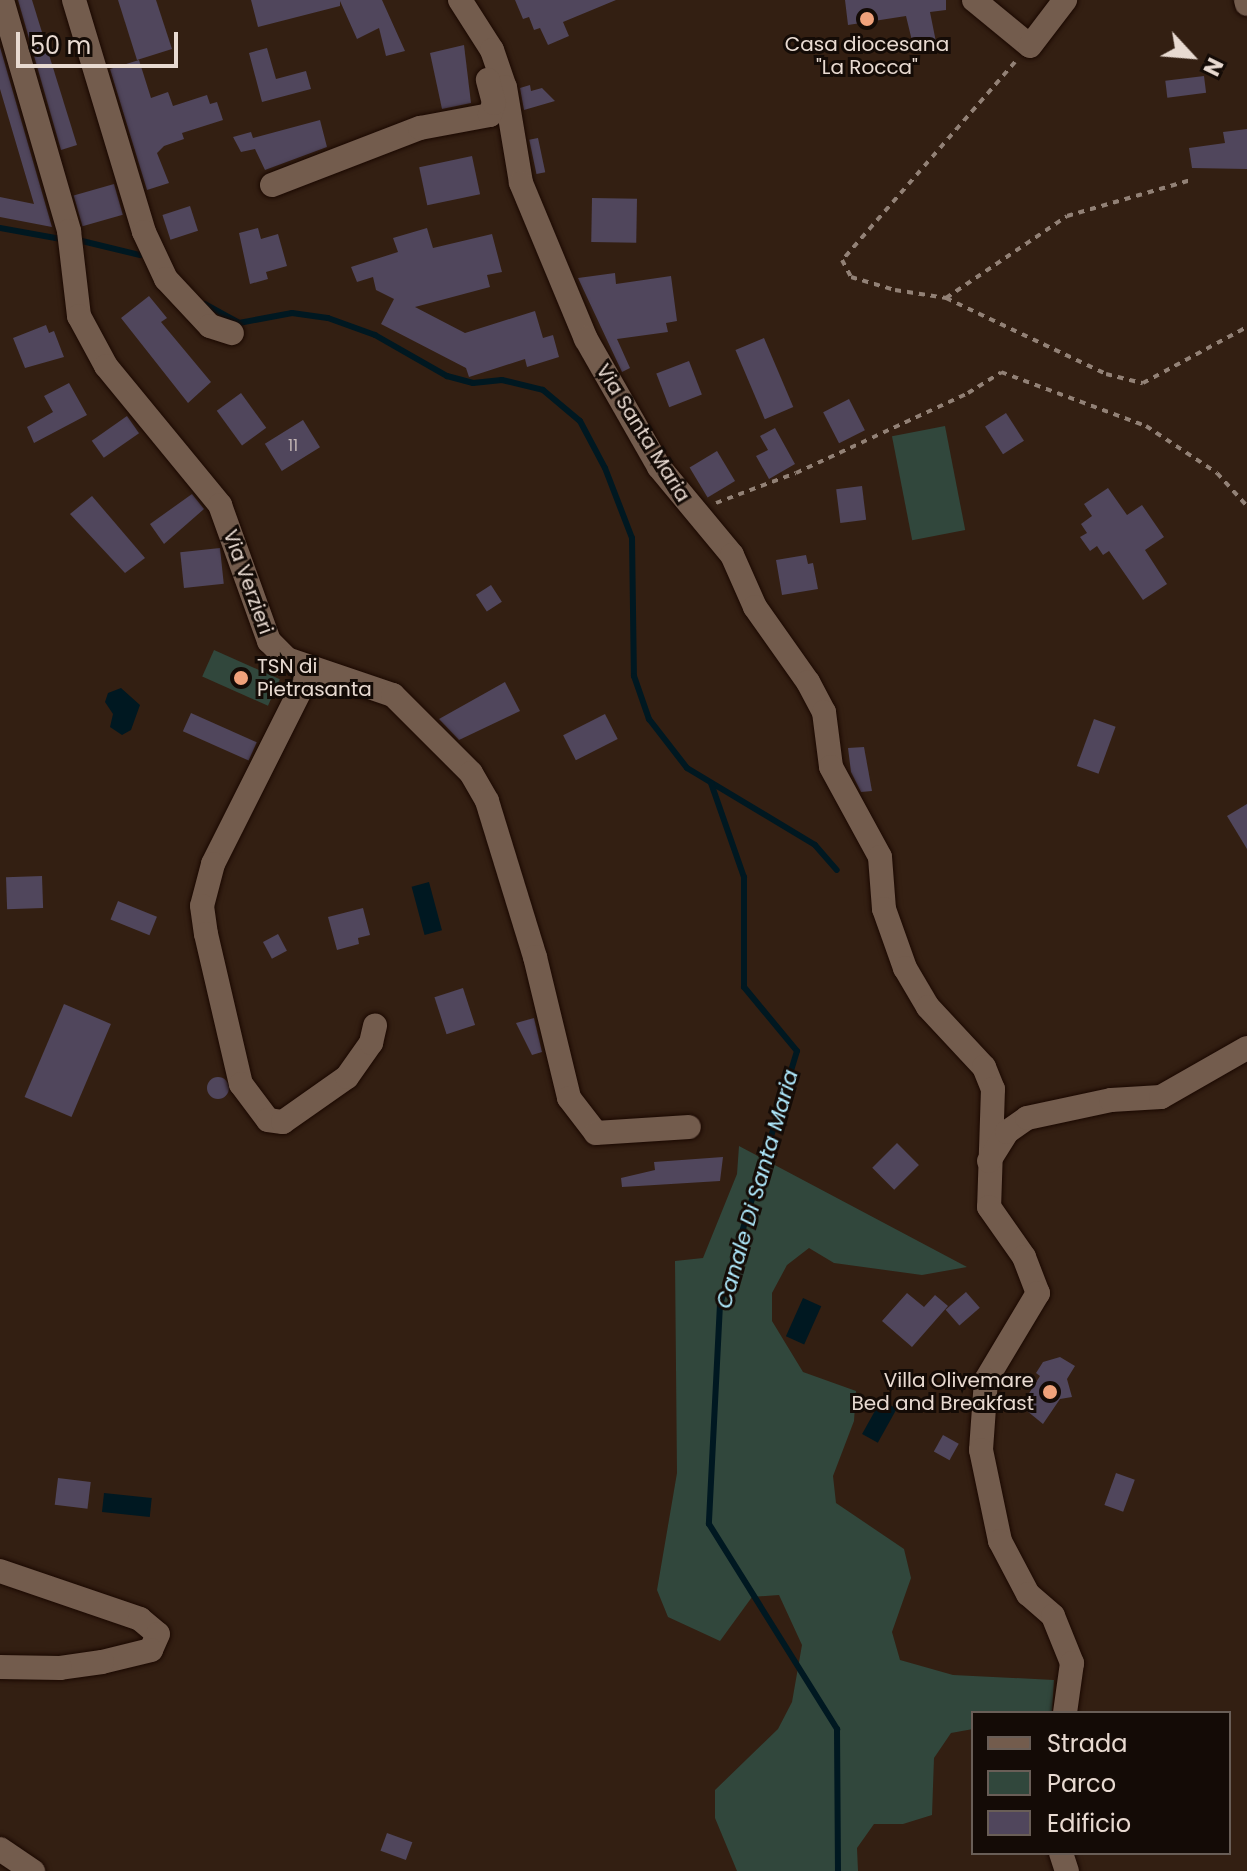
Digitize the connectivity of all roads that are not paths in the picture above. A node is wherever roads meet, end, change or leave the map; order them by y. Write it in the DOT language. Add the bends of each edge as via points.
graph roads {
  1 [pos="2,0"];
  2 [pos="74,0"];
  3 [pos="460,0"];
  4 [pos="974,0"];
  5 [pos="1065,0"];
  6 [pos="492,50"];
  7 [pos="272,185"];
  8 [pos="232,333"];
  9 [pos="311,669"];
  10 [pos="375,1025"];
  11 [pos="1247,1048"];
  12 [pos="689,1127"];
  13 [pos="988,1163"];
  14 [pos="0,1571"];
  15 [pos="0,1667"];
  16 [pos="1065,1711"];
  17 [pos="0,1849"];
  18 [pos="33,1871"];
  1 -- 9 [label="street, Via Verzieri" via="69,231 79,316 106,366 220,505 269,641 287,659"];
  2 -- 8 [label="street" via="144,232 166,279 210,326"];
  3 -- 6 [label="street, Via Santa Maria"];
  4 -- 5 [label="street" via="1030,46"];
  6 -- 7 [label="street" via="487,77 494,103 490,115 420,128"];
  6 -- 13 [label="street, Via Santa Maria" via="505,87 521,183 586,339 659,467 732,555 755,607 824,712 831,767 880,857 884,909 905,968 928,1007 984,1067 993,1089"];
  9 -- 10 [label="street" via="213,864 202,906 206,934 241,1084 268,1120 283,1122 347,1077 362,1061"];
  9 -- 12 [label="street, Via Verzieri" via="393,695 471,773 487,801 535,957 569,1098 596,1133"];
  11 -- 13 [label="street" via="1161,1097 1111,1100 1027,1118 1007,1132"];
  13 -- 16 [label="street, Via Santa Maria" via="989,1207 1024,1257 1038,1293 986,1380 981,1450 1000,1541 1028,1594 1053,1616 1072,1663"];
  14 -- 15 [label="street" via="140,1619 158,1634 151,1650 102,1662"];
  17 -- 18 [label="street"];
}
